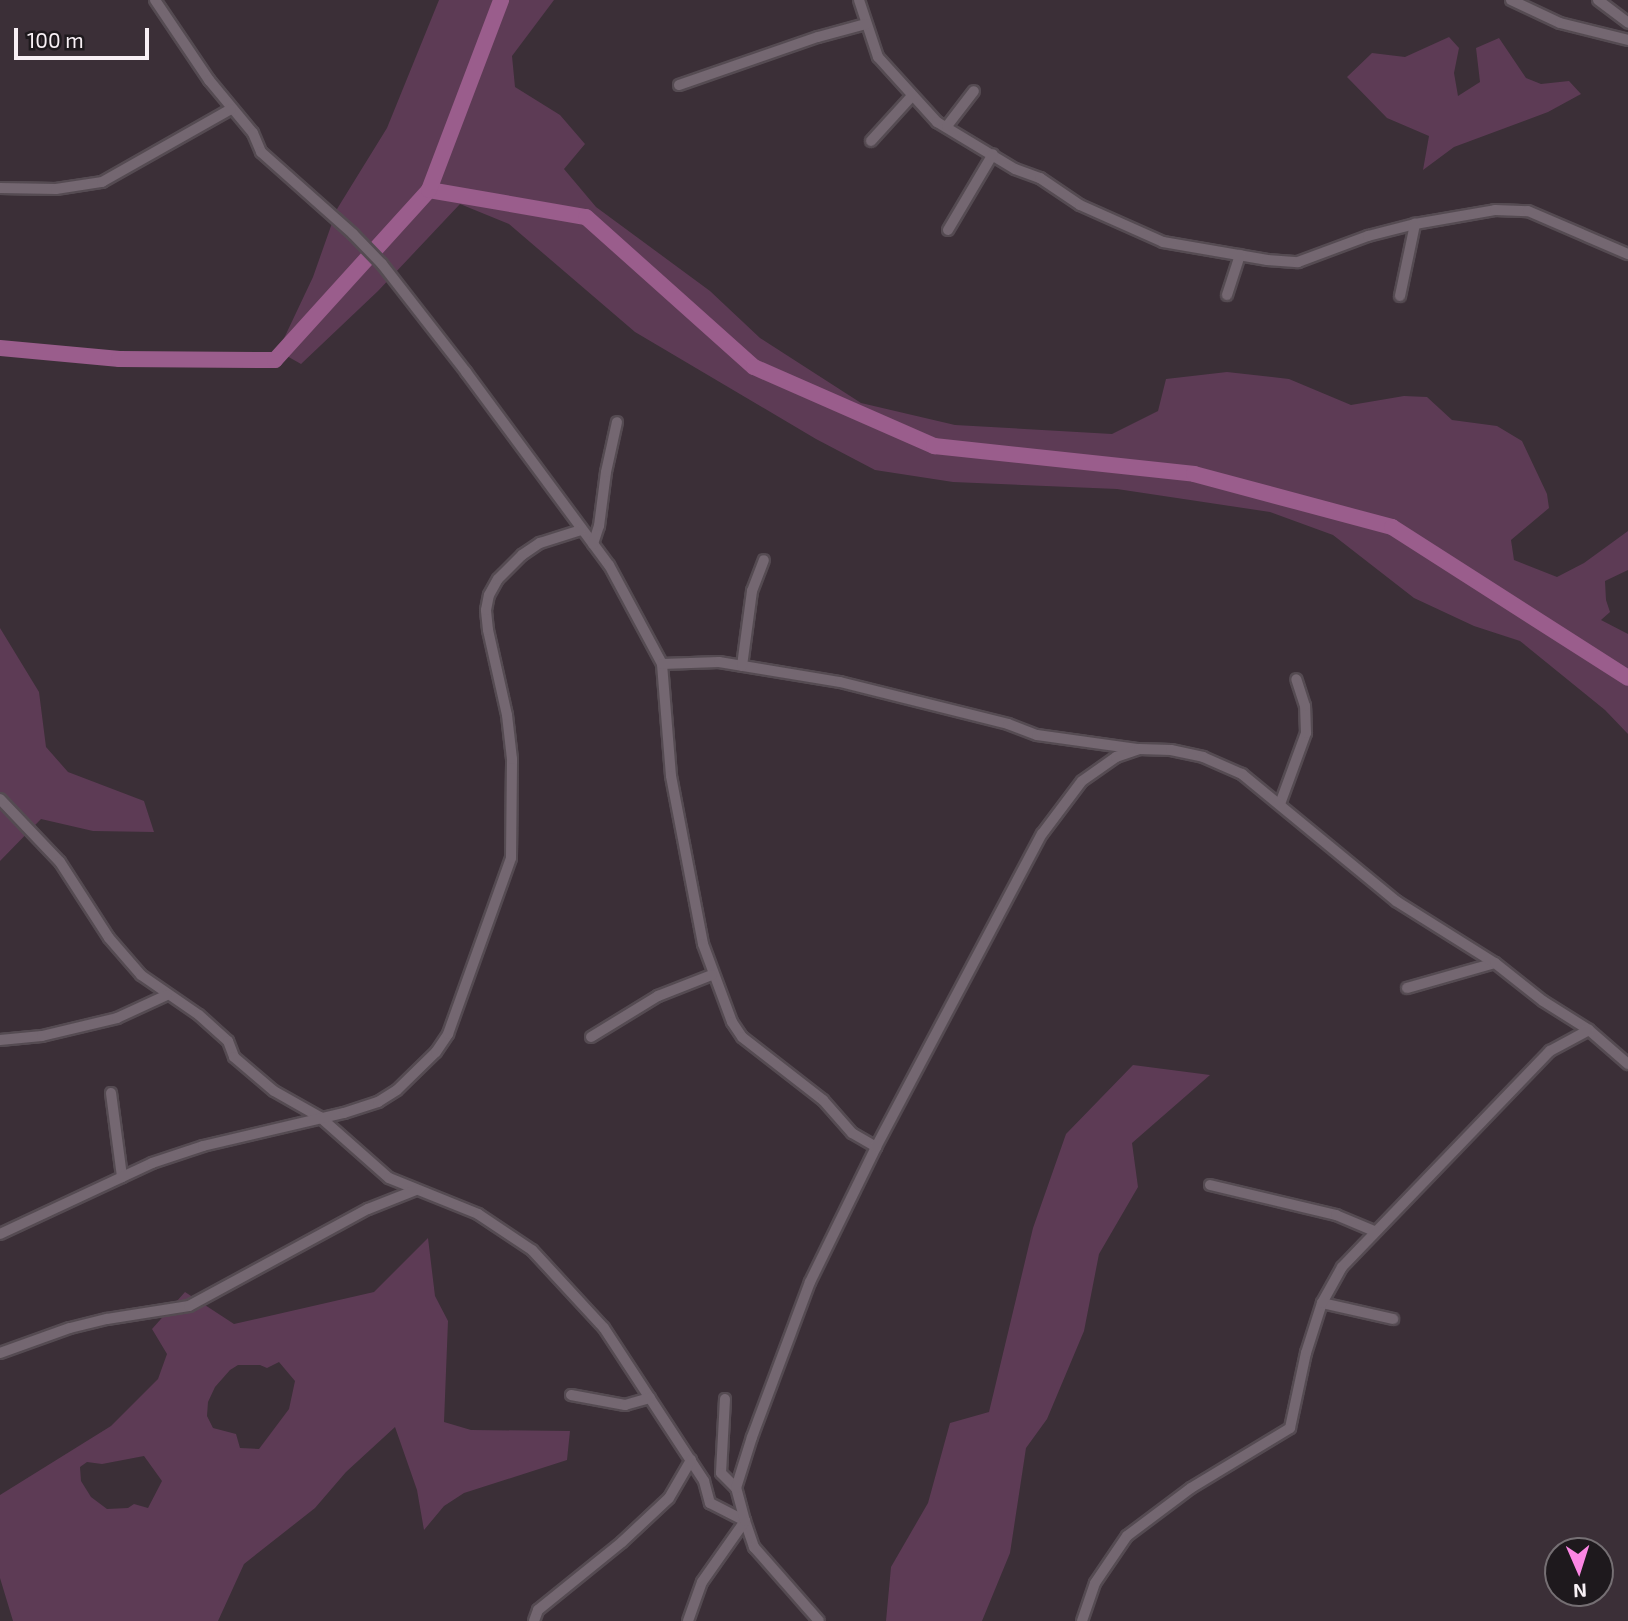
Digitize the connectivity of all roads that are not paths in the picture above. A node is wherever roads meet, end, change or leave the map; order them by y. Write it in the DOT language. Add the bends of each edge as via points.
graph roads {
  1 [pos="155,0"];
  2 [pos="859,0"];
  3 [pos="1511,0"];
  4 [pos="1598,0"];
  5 [pos="1628,23"];
  6 [pos="866,24"];
  7 [pos="1628,40"];
  8 [pos="678,85"];
  9 [pos="974,91"];
  10 [pos="912,96"];
  11 [pos="232,110"];
  12 [pos="947,126"];
  13 [pos="871,141"];
  14 [pos="993,154"];
  15 [pos="0,188"];
  16 [pos="1415,224"];
  17 [pos="948,230"];
  18 [pos="1628,254"];
  19 [pos="1240,256"];
  20 [pos="1227,295"];
  21 [pos="1400,296"];
  22 [pos="617,422"];
  23 [pos="581,530"];
  24 [pos="593,544"];
  25 [pos="764,560"];
  26 [pos="663,664"];
  27 [pos="742,666"];
  28 [pos="1296,679"];
  29 [pos="1139,749"];
  30 [pos="0,799"];
  31 [pos="1280,804"];
  32 [pos="1494,963"];
  33 [pos="712,975"];
  34 [pos="1407,988"];
  35 [pos="167,995"];
  36 [pos="1590,1030"];
  37 [pos="591,1037"];
  38 [pos="0,1040"];
  39 [pos="1628,1064"];
  40 [pos="111,1093"];
  41 [pos="320,1117"];
  42 [pos="876,1147"];
  43 [pos="122,1177"];
  44 [pos="1210,1185"];
  45 [pos="416,1191"];
  46 [pos="1374,1231"];
  47 [pos="0,1234"];
  48 [pos="1322,1303"];
  49 [pos="1393,1319"];
  50 [pos="0,1353"];
  51 [pos="572,1395"];
  52 [pos="650,1398"];
  53 [pos="725,1399"];
  54 [pos="691,1460"];
  55 [pos="736,1488"];
  56 [pos="745,1521"];
  57 [pos="534,1621"];
  58 [pos="688,1621"];
  59 [pos="819,1621"];
  60 [pos="1082,1621"];
  1 -- 11 [label="street"];
  2 -- 6 [label="street"];
  3 -- 7 [label="street" via="1560,23"];
  4 -- 5 [label="street"];
  6 -- 8 [label="street"];
  6 -- 10 [label="street" via="878,57"];
  9 -- 12 [label="street"];
  10 -- 12 [label="street"];
  10 -- 13 [label="street"];
  11 -- 15 [label="street" via="102,182 56,189"];
  11 -- 23 [label="street" via="253,133 261,152 382,264"];
  12 -- 14 [label="street"];
  14 -- 17 [label="street"];
  14 -- 19 [label="street" via="1129,228 1163,242"];
  16 -- 18 [label="street" via="1495,210 1528,211"];
  16 -- 19 [label="street" via="1298,262"];
  16 -- 21 [label="street"];
  19 -- 20 [label="street"];
  22 -- 24 [label="street"];
  23 -- 24 [label="street"];
  23 -- 41 [label="street" via="540,543 522,555 489,595 488,630 513,759 511,858 448,1034 436,1052 388,1096"];
  24 -- 26 [label="street"];
  25 -- 27 [label="street" via="752,591"];
  26 -- 27 [label="street"];
  26 -- 33 [label="street" via="671,776"];
  27 -- 29 [label="street" via="840,682 1037,735"];
  28 -- 31 [label="street" via="1305,706 1306,733"];
  29 -- 31 [label="street" via="1171,750 1213,761 1242,774"];
  29 -- 42 [label="street" via="1095,770 1055,813"];
  30 -- 35 [label="street" via="60,862 113,944"];
  31 -- 32 [label="street" via="1395,901"];
  32 -- 34 [label="street"];
  32 -- 36 [label="street"];
  33 -- 37 [label="street" via="658,996"];
  33 -- 42 [label="street" via="743,1037 823,1100 852,1133"];
  35 -- 38 [label="street" via="117,1017 42,1036"];
  35 -- 41 [label="street" via="229,1041 234,1057 274,1091"];
  36 -- 39 [label="street"];
  36 -- 46 [label="street" via="1550,1051"];
  40 -- 43 [label="street"];
  41 -- 43 [label="street" via="203,1146"];
  41 -- 45 [label="street" via="371,1165"];
  42 -- 55 [label="street" via="795,1317"];
  43 -- 47 [label="street"];
  44 -- 46 [label="street" via="1336,1215"];
  45 -- 50 [label="street" via="368,1209 189,1306 70,1328"];
  45 -- 52 [label="street" via="478,1214 519,1238 599,1321"];
  46 -- 48 [label="street" via="1333,1277"];
  48 -- 49 [label="street"];
  48 -- 60 [label="street" via="1290,1428 1191,1488 1136,1528 1104,1567"];
  51 -- 52 [label="street" via="625,1405"];
  52 -- 54 [label="street"];
  53 -- 55 [label="street" via="722,1473"];
  54 -- 56 [label="street" via="710,1503"];
  54 -- 57 [label="street" via="669,1498 538,1610"];
  55 -- 56 [label="street"];
  56 -- 58 [label="street" via="702,1582"];
  56 -- 59 [label="street" via="754,1547"];
}
